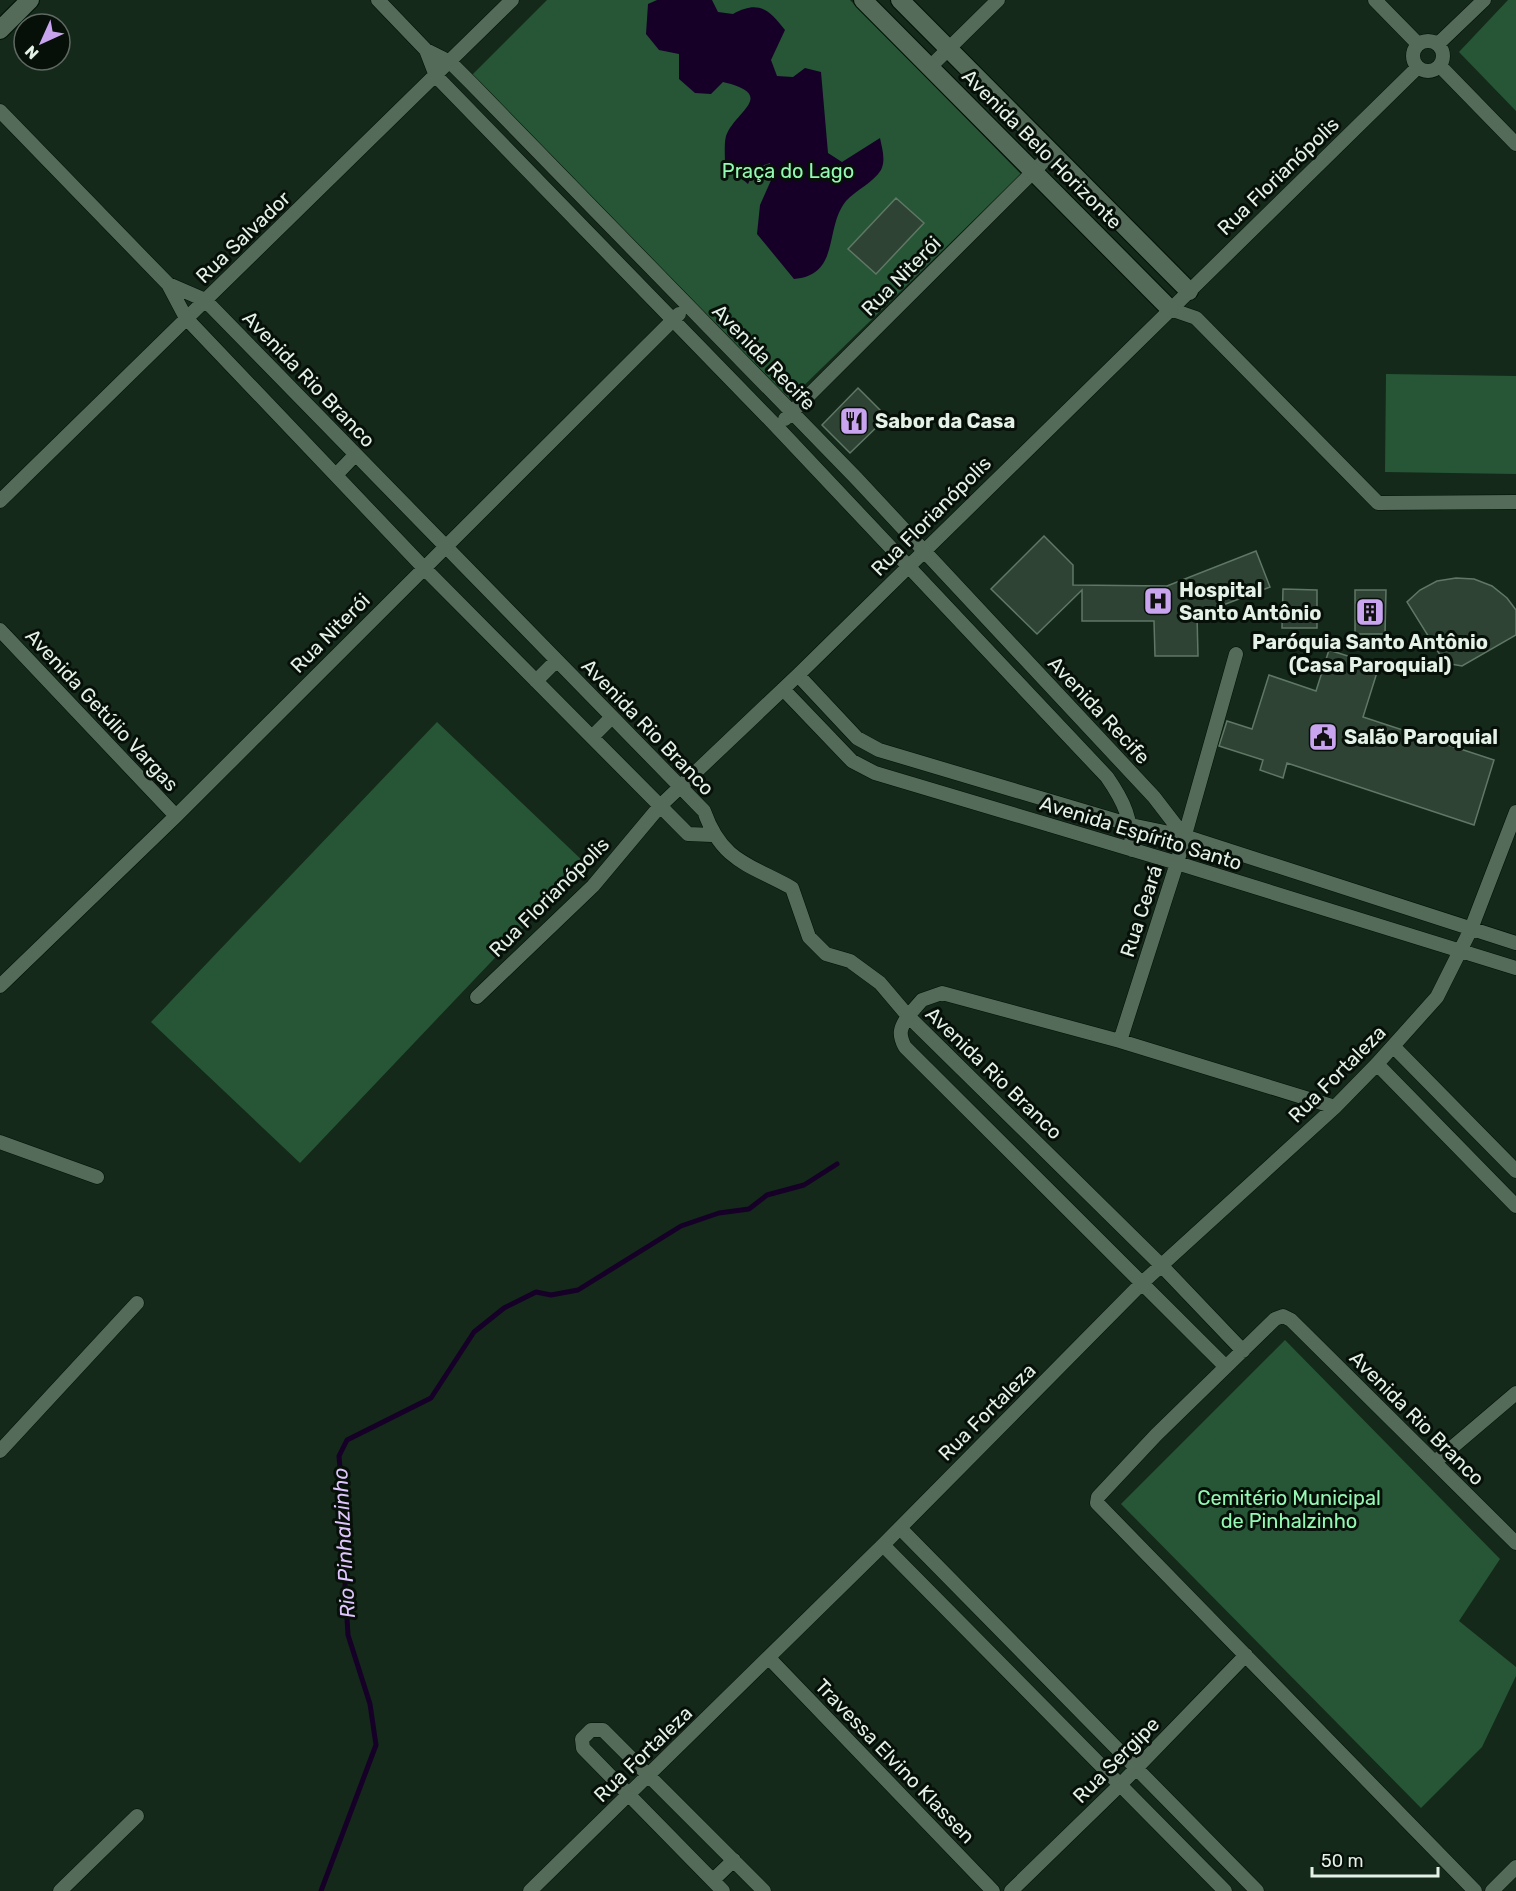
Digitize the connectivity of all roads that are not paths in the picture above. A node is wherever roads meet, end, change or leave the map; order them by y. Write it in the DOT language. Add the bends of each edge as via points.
graph roads {
  1 [pos="30,0"];
  2 [pos="378,0"];
  3 [pos="512,0"];
  4 [pos="863,0"];
  5 [pos="900,0"];
  6 [pos="998,0"];
  7 [pos="1375,0"];
  8 [pos="1484,0"];
  9 [pos="0,30"];
  10 [pos="1418,44"];
  11 [pos="1438,44"];
  12 [pos="948,48"];
  13 [pos="426,50"];
  14 [pos="450,62"];
  15 [pos="1440,66"];
  16 [pos="930,67"];
  17 [pos="1418,67"];
  18 [pos="436,76"];
  19 [pos="0,111"];
  20 [pos="1516,144"];
  21 [pos="1053,152"];
  22 [pos="557,172"];
  23 [pos="1033,172"];
  24 [pos="543,186"];
  25 [pos="168,284"];
  26 [pos="1189,291"];
  27 [pos="205,300"];
  28 [pos="687,306"];
  29 [pos="1170,309"];
  30 [pos="186,318"];
  31 [pos="1196,318"];
  32 [pos="672,320"];
  33 [pos="281,378"];
  34 [pos="262,398"];
  35 [pos="791,413"];
  36 [pos="777,427"];
  37 [pos="355,455"];
  38 [pos="336,475"];
  39 [pos="855,478"];
  40 [pos="838,493"];
  41 [pos="0,501"];
  42 [pos="1516,502"];
  43 [pos="444,547"];
  44 [pos="923,550"];
  45 [pos="908,565"];
  46 [pos="423,567"];
  47 [pos="0,630"];
  48 [pos="1007,639"];
  49 [pos="991,653"];
  50 [pos="1236,654"];
  51 [pos="556,661"];
  52 [pos="798,675"];
  53 [pos="536,681"];
  54 [pos="783,689"];
  55 [pos="612,717"];
  56 [pos="592,737"];
  57 [pos="680,786"];
  58 [pos="660,806"];
  59 [pos="1516,812"];
  60 [pos="176,816"];
  61 [pos="1131,825"];
  62 [pos="712,835"];
  63 [pos="1184,836"];
  64 [pos="1132,850"];
  65 [pos="1177,863"];
  66 [pos="1309,877"];
  67 [pos="1301,902"];
  68 [pos="1471,929"];
  69 [pos="1516,943"];
  70 [pos="1461,952"];
  71 [pos="1516,968"];
  72 [pos="0,986"];
  73 [pos="477,997"];
  74 [pos="908,1016"];
  75 [pos="1120,1041"];
  76 [pos="1393,1046"];
  77 [pos="1377,1064"];
  78 [pos="1335,1107"];
  79 [pos="1027,1133"];
  80 [pos="0,1142"];
  81 [pos="1009,1151"];
  82 [pos="1516,1171"];
  83 [pos="97,1177"];
  84 [pos="1089,1193"];
  85 [pos="1516,1206"];
  86 [pos="1070,1211"];
  87 [pos="1161,1265"];
  88 [pos="1142,1283"];
  89 [pos="137,1304"];
  90 [pos="1243,1350"];
  91 [pos="1226,1367"];
  92 [pos="1516,1393"];
  93 [pos="0,1451"];
  94 [pos="1435,1462"];
  95 [pos="900,1528"];
  96 [pos="1516,1543"];
  97 [pos="883,1545"];
  98 [pos="989,1618"];
  99 [pos="973,1635"];
  100 [pos="1246,1655"];
  101 [pos="769,1658"];
  102 [pos="1042,1672"];
  103 [pos="1026,1689"];
  104 [pos="1137,1768"];
  105 [pos="650,1775"];
  106 [pos="1121,1784"];
  107 [pos="630,1794"];
  108 [pos="136,1816"];
  109 [pos="1208,1841"];
  110 [pos="1192,1858"];
  111 [pos="734,1860"];
  112 [pos="1516,1867"];
  113 [pos="713,1880"];
  114 [pos="60,1891"];
  115 [pos="530,1891"];
  116 [pos="723,1891"];
  117 [pos="764,1891"];
  118 [pos="993,1891"];
  119 [pos="1011,1891"];
  120 [pos="1225,1891"];
  121 [pos="1257,1891"];
  122 [pos="1475,1891"];
  123 [pos="1492,1891"];
  1 -- 9 [label="street"];
  2 -- 13 [label="street, Avenida Recife"];
  3 -- 14 [label="street, Rua Salvador"];
  4 -- 16 [label="street, Avenida Belo Horizonte"];
  5 -- 12 [label="street, Avenida Belo Horizonte"];
  6 -- 12 [label="street"];
  7 -- 10 [label="street"];
  8 -- 11 [label="street"];
  10 -- 11 [label="street"];
  10 -- 17 [label="street" via="1413,55"];
  11 -- 15 [label="street" via="1444,56"];
  12 -- 16 [label="street"];
  12 -- 21 [label="street, Avenida Belo Horizonte"];
  13 -- 14 [label="street, Avenida Recife"];
  13 -- 18 [label="street, Avenida Recife"];
  14 -- 18 [label="street, Rua Salvador"];
  14 -- 22 [label="street, Avenida Recife"];
  15 -- 17 [label="street" via="1432,70"];
  15 -- 20 [label="street"];
  16 -- 23 [label="street, Avenida Belo Horizonte"];
  17 -- 26 [label="street, Rua Florianópolis"];
  18 -- 24 [label="street, Avenida Recife"];
  18 -- 27 [label="street, Rua Salvador"];
  19 -- 25 [label="street, Avenida Rio Branco"];
  21 -- 23 [label="street, Rua Niterói"];
  21 -- 26 [label="street, Avenida Belo Horizonte"];
  22 -- 24 [label="street"];
  22 -- 28 [label="street, Avenida Recife"];
  23 -- 29 [label="street, Avenida Belo Horizonte"];
  23 -- 35 [label="street, Rua Niterói"];
  24 -- 32 [label="street, Avenida Recife"];
  25 -- 27 [label="street, Avenida Rio Branco"];
  25 -- 30 [label="street, Avenida Rio Branco"];
  26 -- 29 [label="street, Rua Florianópolis"];
  26 -- 31 [label="street, Avenida Belo Horizonte"];
  27 -- 30 [label="street, Rua Salvador"];
  27 -- 33 [label="street, Avenida Rio Branco"];
  28 -- 32 [label="street, Rua Niterói"];
  28 -- 35 [label="street, Avenida Recife"];
  29 -- 31 [label="street, Avenida Belo Horizonte"];
  29 -- 44 [label="street, Rua Florianópolis"];
  30 -- 34 [label="street, Avenida Rio Branco"];
  30 -- 41 [label="street, Rua Salvador"];
  31 -- 42 [label="street, Avenida Belo Horizonte" via="1378,503"];
  32 -- 36 [label="street, Avenida Recife"];
  32 -- 43 [label="street, Rua Niterói"];
  33 -- 34 [label="street"];
  33 -- 37 [label="street, Avenida Rio Branco"];
  34 -- 38 [label="street, Avenida Rio Branco"];
  35 -- 36 [label="street, Rua Niterói"];
  35 -- 39 [label="street, Avenida Recife"];
  36 -- 40 [label="street, Avenida Recife"];
  37 -- 38 [label="street"];
  37 -- 43 [label="street, Avenida Rio Branco"];
  38 -- 46 [label="street, Avenida Rio Branco"];
  39 -- 40 [label="street"];
  39 -- 44 [label="street, Avenida Recife"];
  40 -- 45 [label="street, Avenida Recife"];
  43 -- 46 [label="street, Rua Niterói"];
  43 -- 51 [label="street, Avenida Rio Branco"];
  44 -- 45 [label="street, Rua Florianópolis"];
  44 -- 48 [label="street, Avenida Recife"];
  45 -- 49 [label="street, Avenida Recife"];
  45 -- 52 [label="street, Rua Florianópolis"];
  46 -- 53 [label="street, Avenida Rio Branco"];
  46 -- 60 [label="street, Rua Niterói"];
  47 -- 60 [label="street, Avenida Getúlio Vargas"];
  48 -- 49 [label="street"];
  48 -- 63 [label="street, Avenida Recife" via="1154,797"];
  49 -- 61 [label="street, Avenida Recife" via="1107,777 1123,800"];
  50 -- 63 [label="street, Rua Ceará"];
  51 -- 53 [label="street"];
  51 -- 55 [label="street, Avenida Rio Branco"];
  52 -- 54 [label="street, Rua Florianópolis"];
  52 -- 61 [label="street, Avenida Espírito Santo" via="857,738 879,750"];
  53 -- 56 [label="street, Avenida Rio Branco"];
  54 -- 57 [label="street, Rua Florianópolis"];
  54 -- 64 [label="street, Avenida Espírito Santo" via="852,761 875,773"];
  55 -- 56 [label="street"];
  55 -- 57 [label="street, Avenida Rio Branco"];
  56 -- 58 [label="street, Avenida Rio Branco"];
  57 -- 58 [label="street, Rua Florianópolis"];
  57 -- 62 [label="street, Avenida Rio Branco" via="704,812"];
  58 -- 62 [label="street, Avenida Rio Branco" via="688,834"];
  58 -- 73 [label="street, Rua Florianópolis" via="593,886"];
  59 -- 68 [label="street, Rua Fortaleza"];
  60 -- 72 [label="street, Rua Niterói"];
  61 -- 63 [label="street, Avenida Espírito Santo"];
  61 -- 64 [label="street, Avenida Recife"];
  62 -- 74 [label="street" via="734,859 792,888 809,937 826,954 850,961 879,982"];
  63 -- 65 [label="street, Rua Ceará"];
  63 -- 66 [label="street, Avenida Espírito Santo"];
  64 -- 65 [label="street, Avenida Espírito Santo"];
  65 -- 67 [label="street, Avenida Espírito Santo"];
  65 -- 75 [label="street, Rua Ceará"];
  66 -- 67 [label="street"];
  66 -- 68 [label="street, Avenida Espírito Santo"];
  67 -- 70 [label="street, Avenida Espírito Santo"];
  68 -- 69 [label="street, Avenida Espírito Santo"];
  68 -- 70 [label="street, Rua Fortaleza"];
  70 -- 71 [label="street, Avenida Espírito Santo"];
  70 -- 76 [label="street, Rua Fortaleza" via="1437,997"];
  74 -- 75 [label="street" via="922,1000 942,993"];
  74 -- 79 [label="street, Avenida Rio Branco"];
  74 -- 81 [label="street, Avenida Rio Branco" via="900,1028 905,1047"];
  75 -- 78 [label="street"];
  76 -- 77 [label="street, Rua Fortaleza"];
  76 -- 82 [label="street"];
  77 -- 78 [label="street, Rua Fortaleza"];
  77 -- 85 [label="street"];
  78 -- 87 [label="street, Rua Fortaleza"];
  79 -- 81 [label="street"];
  79 -- 84 [label="street, Avenida Rio Branco"];
  80 -- 83 [label="street"];
  81 -- 86 [label="street, Avenida Rio Branco"];
  84 -- 86 [label="street"];
  84 -- 87 [label="street, Avenida Rio Branco"];
  86 -- 88 [label="street, Avenida Rio Branco"];
  87 -- 88 [label="street, Rua Fortaleza"];
  87 -- 90 [label="street, Avenida Rio Branco"];
  88 -- 91 [label="street, Avenida Rio Branco"];
  88 -- 95 [label="street, Rua Fortaleza"];
  89 -- 93 [label="street"];
  90 -- 91 [label="street"];
  90 -- 94 [label="street, Avenida Rio Branco" via="1275,1319 1283,1316 1290,1320"];
  91 -- 100 [label="street" via="1156,1435 1098,1497 1097,1503"];
  92 -- 94 [label="street"];
  94 -- 96 [label="street, Avenida Rio Branco"];
  95 -- 97 [label="street, Rua Fortaleza"];
  95 -- 98 [label="street"];
  97 -- 99 [label="street"];
  97 -- 101 [label="street, Rua Fortaleza"];
  98 -- 99 [label="street"];
  98 -- 102 [label="street"];
  99 -- 103 [label="street"];
  100 -- 104 [label="street, Rua Sergipe"];
  100 -- 122 [label="street"];
  101 -- 105 [label="street, Rua Fortaleza"];
  101 -- 118 [label="street, Travessa Elvino Klassen"];
  102 -- 103 [label="street"];
  102 -- 104 [label="street"];
  103 -- 106 [label="street"];
  104 -- 106 [label="street, Rua Sergipe"];
  104 -- 109 [label="street"];
  105 -- 107 [label="street, Rua Fortaleza"];
  105 -- 107 [label="street" via="603,1730 591,1730 582,1739 583,1748"];
  105 -- 111 [label="street"];
  106 -- 110 [label="street"];
  106 -- 119 [label="street, Rua Sergipe"];
  107 -- 113 [label="street"];
  107 -- 115 [label="street, Rua Fortaleza"];
  108 -- 114 [label="street"];
  109 -- 110 [label="street"];
  109 -- 121 [label="street"];
  110 -- 120 [label="street"];
  111 -- 113 [label="street"];
  111 -- 117 [label="street"];
  112 -- 123 [label="street"];
  113 -- 116 [label="street"];
}
